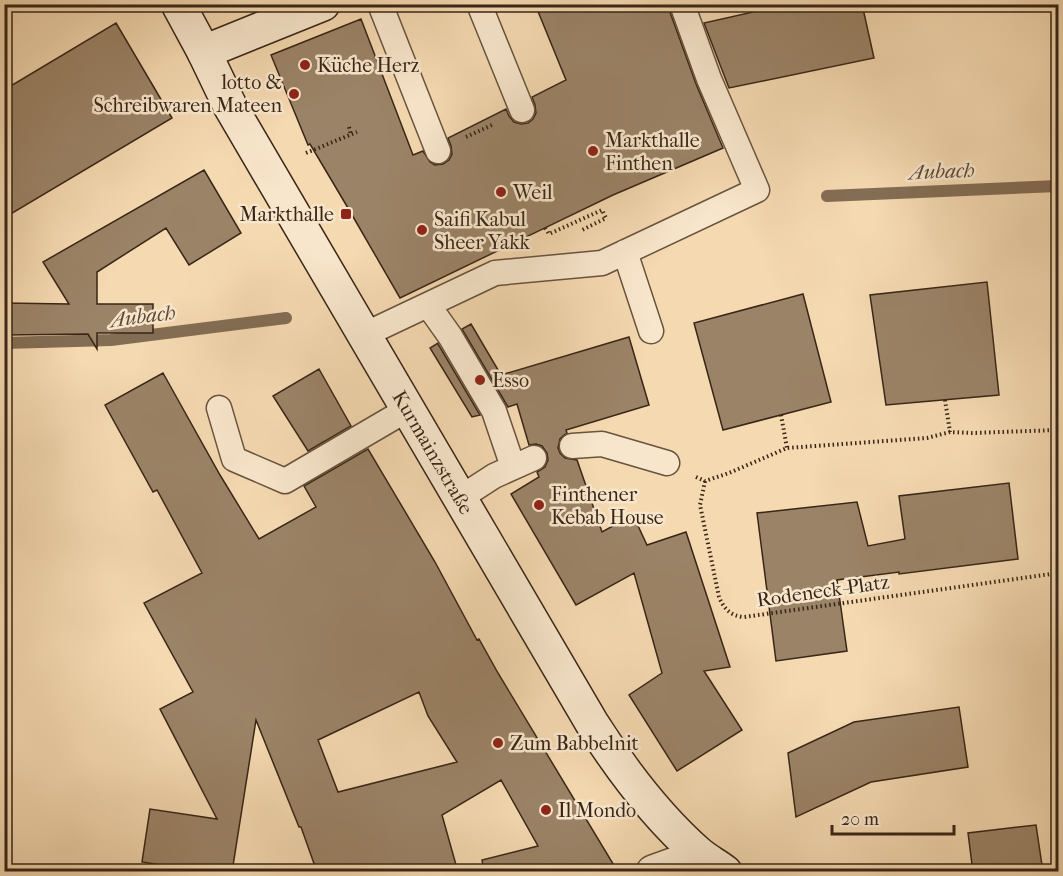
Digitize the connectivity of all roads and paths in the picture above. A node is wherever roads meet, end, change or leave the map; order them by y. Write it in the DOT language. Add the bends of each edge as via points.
graph roads {
  1 [pos="178,4"];
  2 [pos="323,4"];
  3 [pos="380,4"];
  4 [pos="479,4"];
  5 [pos="682,4"];
  6 [pos="204,52"];
  7 [pos="522,110"];
  8 [pos="349,127"];
  9 [pos="357,132"];
  10 [pos="351,135"];
  11 [pos="438,151"];
  12 [pos="306,153"];
  13 [pos="625,252"];
  14 [pos="428,305"];
  15 [pos="651,331"];
  16 [pos="364,335"];
  17 [pos="945,400"];
  18 [pos="219,408"];
  19 [pos="408,409"];
  20 [pos="781,415"];
  21 [pos="1059,430"];
  22 [pos="950,432"];
  23 [pos="572,446"];
  24 [pos="787,448"];
  25 [pos="667,463"];
  26 [pos="705,481"];
  27 [pos="460,498"];
  28 [pos="1059,573"];
  29 [pos="713,863"];
  30 [pos="653,872"];
  1 -- 6 [label="main road, Kurmainzstraße"];
  2 -- 6 [label="main road"];
  3 -- 11 [label="lane"];
  4 -- 7 [label="lane"];
  5 -- 13 [label="lane" via="709,79 757,190"];
  6 -- 16 [label="main road, Kurmainzstraße" via="230,105"];
  7 -- 11 [label="path"];
  8 -- 10 [label="path"];
  9 -- 10 [label="path"];
  10 -- 12 [label="path"];
  13 -- 14 [label="lane" via="602,263 495,273"];
  13 -- 15 [label="lane"];
  14 -- 16 [label="lane"];
  14 -- 27 [label="lane" via="524,463"];
  16 -- 19 [label="main road, Kurmainzstraße"];
  17 -- 22 [label="path"];
  18 -- 19 [label="lane" via="234,459 285,481"];
  19 -- 27 [label="main road, Kurmainzstraße"];
  20 -- 24 [label="path"];
  21 -- 22 [label="path"];
  22 -- 24 [label="path" via="927,438"];
  23 -- 25 [label="lane" via="602,444"];
  24 -- 26 [label="path"];
  25 -- 26 [label="path"];
  26 -- 28 [label="path, Rodeneck-Platz" via="700,505 719,597 723,606 736,616"];
  27 -- 29 [label="main road, Kurmainzstraße" via="618,764 669,825"];
  29 -- 30 [label="main road"];
}
